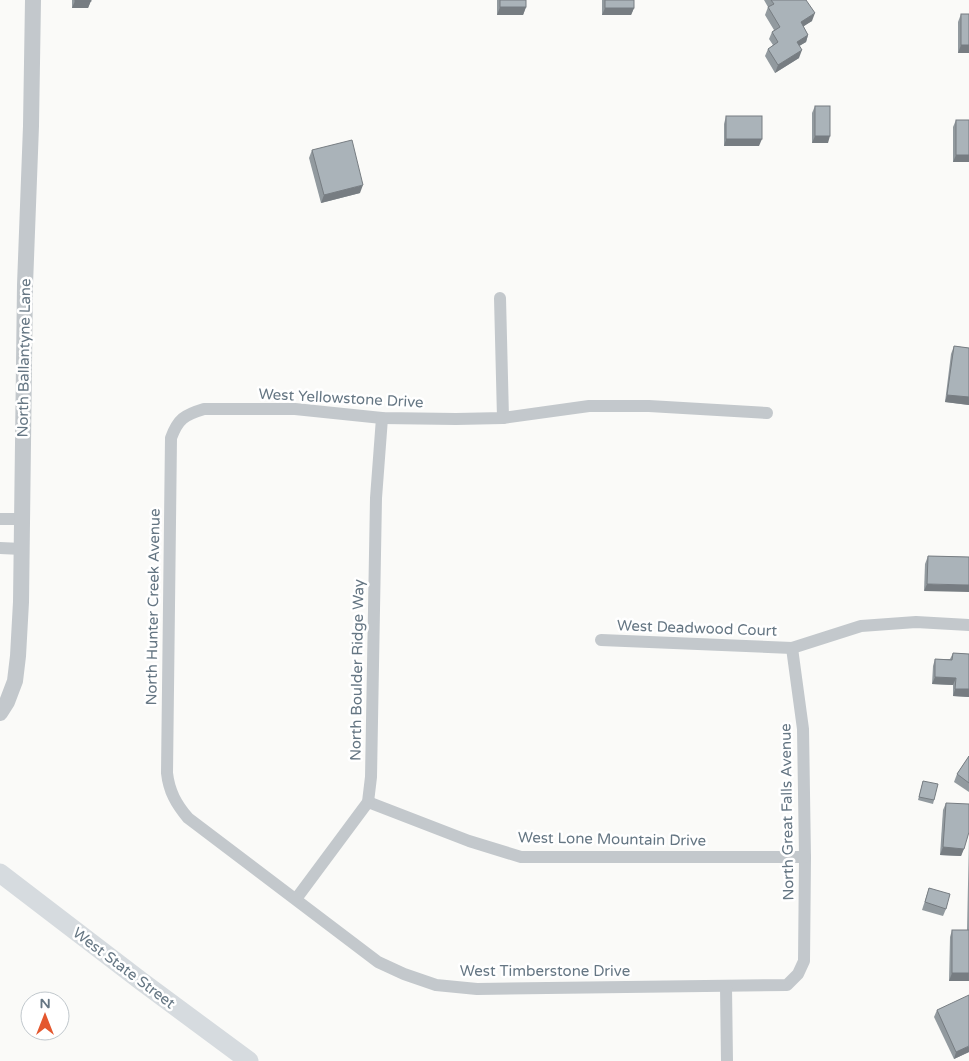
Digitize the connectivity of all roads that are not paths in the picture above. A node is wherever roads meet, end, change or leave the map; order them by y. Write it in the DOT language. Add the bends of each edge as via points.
graph roads {
  1 [pos="33,0"];
  2 [pos="500,298"];
  3 [pos="767,413"];
  4 [pos="382,418"];
  5 [pos="503,418"];
  6 [pos="180,419"];
  7 [pos="0,518"];
  8 [pos="22,519"];
  9 [pos="0,548"];
  10 [pos="22,549"];
  11 [pos="969,625"];
  12 [pos="600,640"];
  13 [pos="792,648"];
  14 [pos="0,713"];
  15 [pos="172,796"];
  16 [pos="368,802"];
  17 [pos="805,857"];
  18 [pos="0,873"];
  19 [pos="296,899"];
  20 [pos="798,974"];
  21 [pos="726,986"];
  22 [pos="250,1061"];
  23 [pos="727,1061"];
  1 -- 8 [label="street, North Ballantyne Lane"];
  2 -- 5 [label="street"];
  3 -- 5 [label="street, West Yellowstone Drive" via="589,406"];
  4 -- 5 [label="street, West Yellowstone Drive"];
  4 -- 6 [label="street, West Yellowstone Drive" via="295,410 204,409"];
  4 -- 16 [label="street, North Boulder Ridge Way" via="376,498"];
  6 -- 15 [label="street, North Hunter Creek Avenue" via="171,438 167,773"];
  7 -- 8 [label="street"];
  8 -- 10 [label="street, North Ballantyne Lane"];
  9 -- 10 [label="street"];
  10 -- 14 [label="street, North Ballantyne Lane" via="15,681"];
  11 -- 13 [label="street" via="916,622 861,626"];
  12 -- 13 [label="street, West Deadwood Court"];
  13 -- 17 [label="street, North Great Falls Avenue" via="803,728"];
  15 -- 19 [label="street, West Timberstone Drive" via="188,818"];
  16 -- 17 [label="street, West Lone Mountain Drive" via="469,841 521,857"];
  16 -- 19 [label="street, North Boulder Ridge Way"];
  17 -- 20 [label="street, North Great Falls Avenue" via="804,961"];
  18 -- 22 [label="main road, West State Street"];
  19 -- 21 [label="street, West Timberstone Drive" via="378,962 436,985 476,989"];
  20 -- 21 [label="street, West Timberstone Drive" via="787,985"];
  21 -- 23 [label="street"];
}
